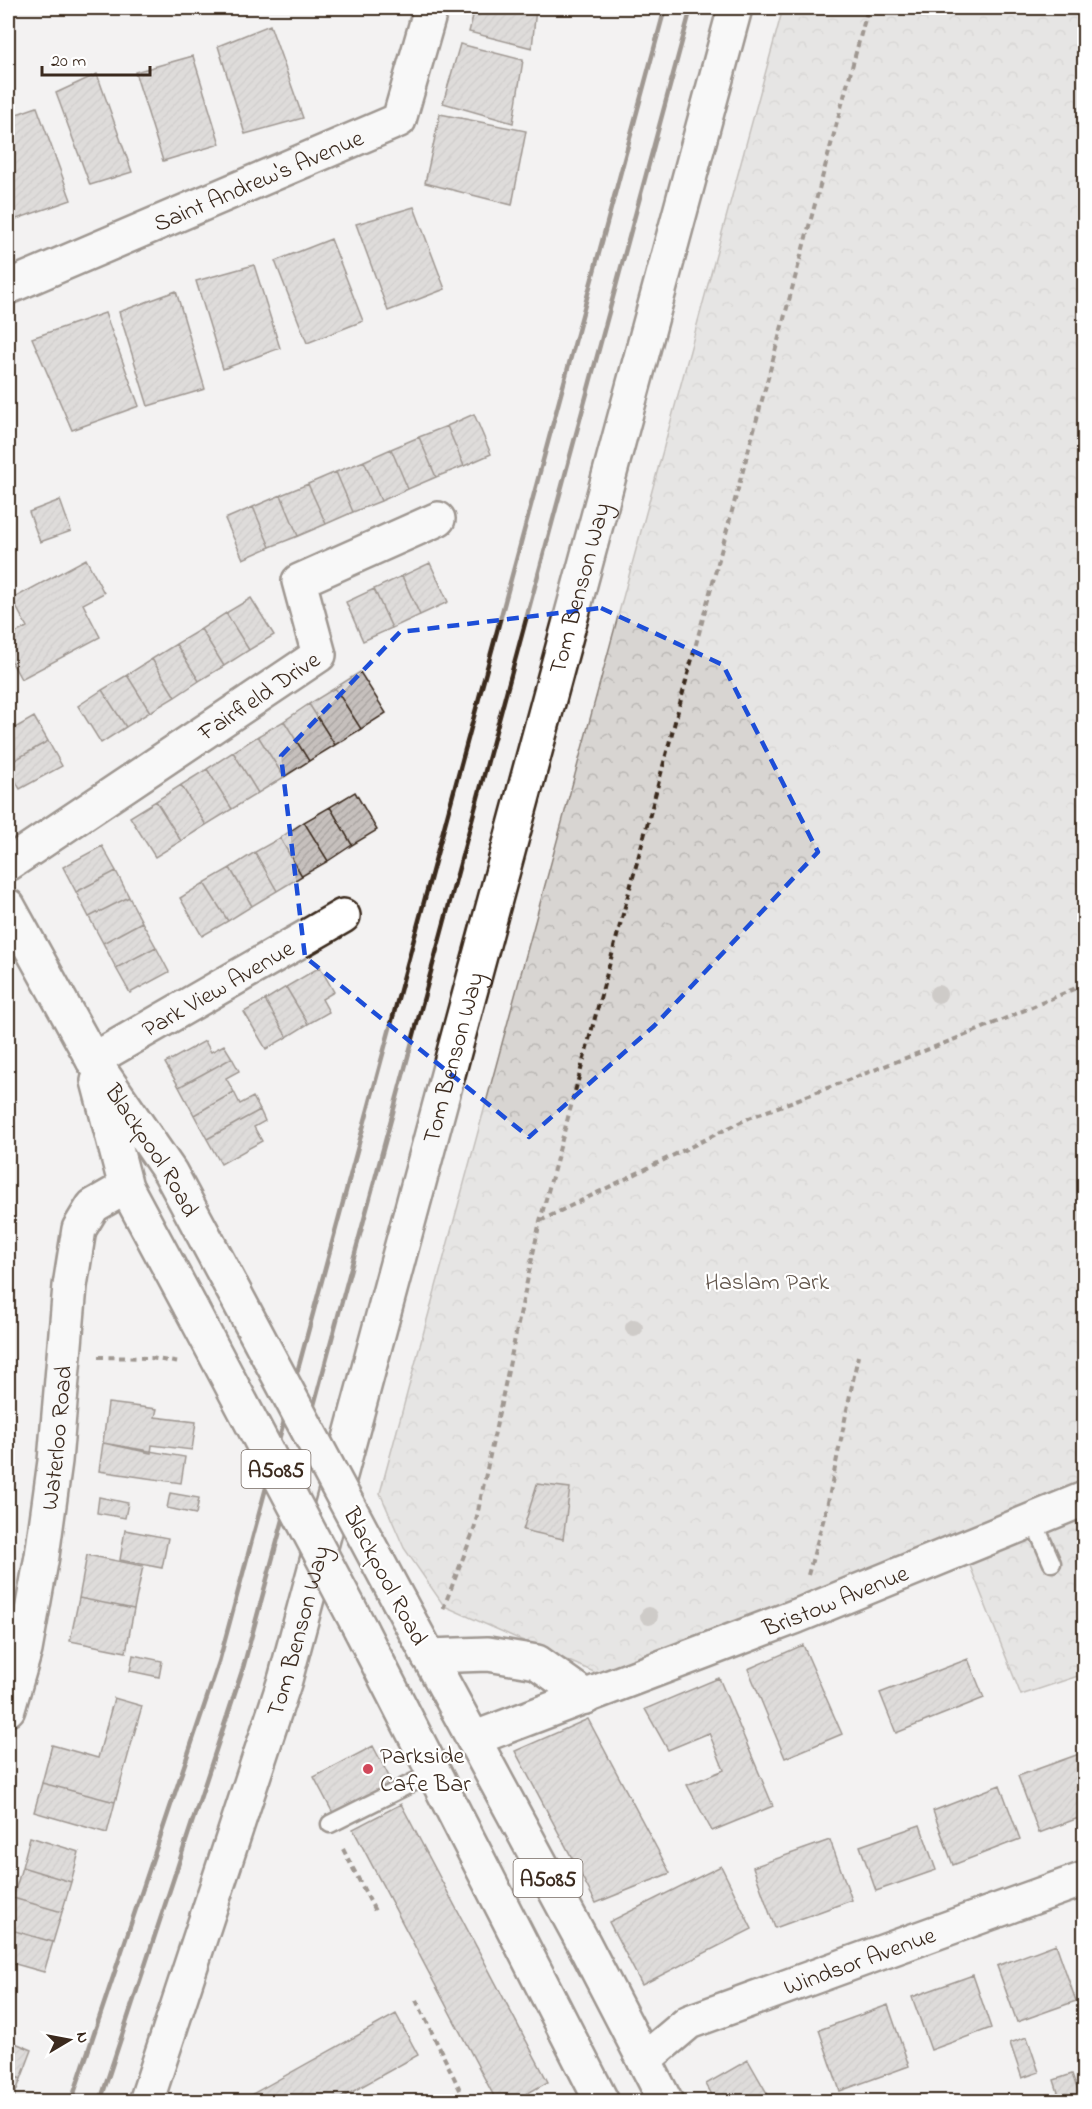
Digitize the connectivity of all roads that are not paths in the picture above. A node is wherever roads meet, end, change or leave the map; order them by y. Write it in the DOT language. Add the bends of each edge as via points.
graph roads {
  1 [pos="431,8"];
  2 [pos="735,8"];
  3 [pos="8,286"];
  4 [pos="438,519"];
  5 [pos="8,864"];
  6 [pos="8,906"];
  7 [pos="343,916"];
  8 [pos="93,1060"];
  9 [pos="126,1187"];
  10 [pos="1084,1499"];
  11 [pos="1033,1520"];
  12 [pos="1052,1563"];
  13 [pos="428,1656"];
  14 [pos="586,1697"];
  15 [pos="8,1709"];
  16 [pos="473,1738"];
  17 [pos="435,1772"];
  18 [pos="330,1824"];
  19 [pos="1084,1879"];
  20 [pos="644,2060"];
  21 [pos="600,2101"];
  22 [pos="146,2102"];
  23 [pos="666,2102"];
  1 -- 3 [label="main road, Saint Andrew's Avenue" via="399,120"];
  2 -- 22 [label="main road, Tom Benson Way" via="285,1680"];
  4 -- 5 [label="main road, Fairfield Drive" via="299,581 320,655"];
  6 -- 8 [label="main road, Blackpool Road / A5085"];
  7 -- 8 [label="main road, Park View Avenue"];
  8 -- 9 [label="main road, Blackpool Road / A5085"];
  8 -- 13 [label="main road, Blackpool Road / A5085, bridge" via="170,1172"];
  9 -- 15 [label="main road, Waterloo Road" via="93,1206 79,1229 42,1556 25,1650"];
  9 -- 17 [label="main road, Blackpool Road / A5085, bridge"];
  10 -- 11 [label="main road, Bristow Avenue"];
  11 -- 12 [label="lane"];
  11 -- 14 [label="main road, Bristow Avenue"];
  13 -- 14 [label="main road" via="488,1654 537,1662"];
  13 -- 16 [label="main road, Blackpool Road / A5085"];
  14 -- 16 [label="main road, Bristow Avenue"];
  16 -- 20 [label="main road, Blackpool Road / A5085"];
  17 -- 18 [label="lane"];
  17 -- 21 [label="main road, Blackpool Road / A5085"];
  19 -- 20 [label="main road, Windsor Avenue" via="689,2022"];
  20 -- 23 [label="main road, Blackpool Road / A5085"];
}
